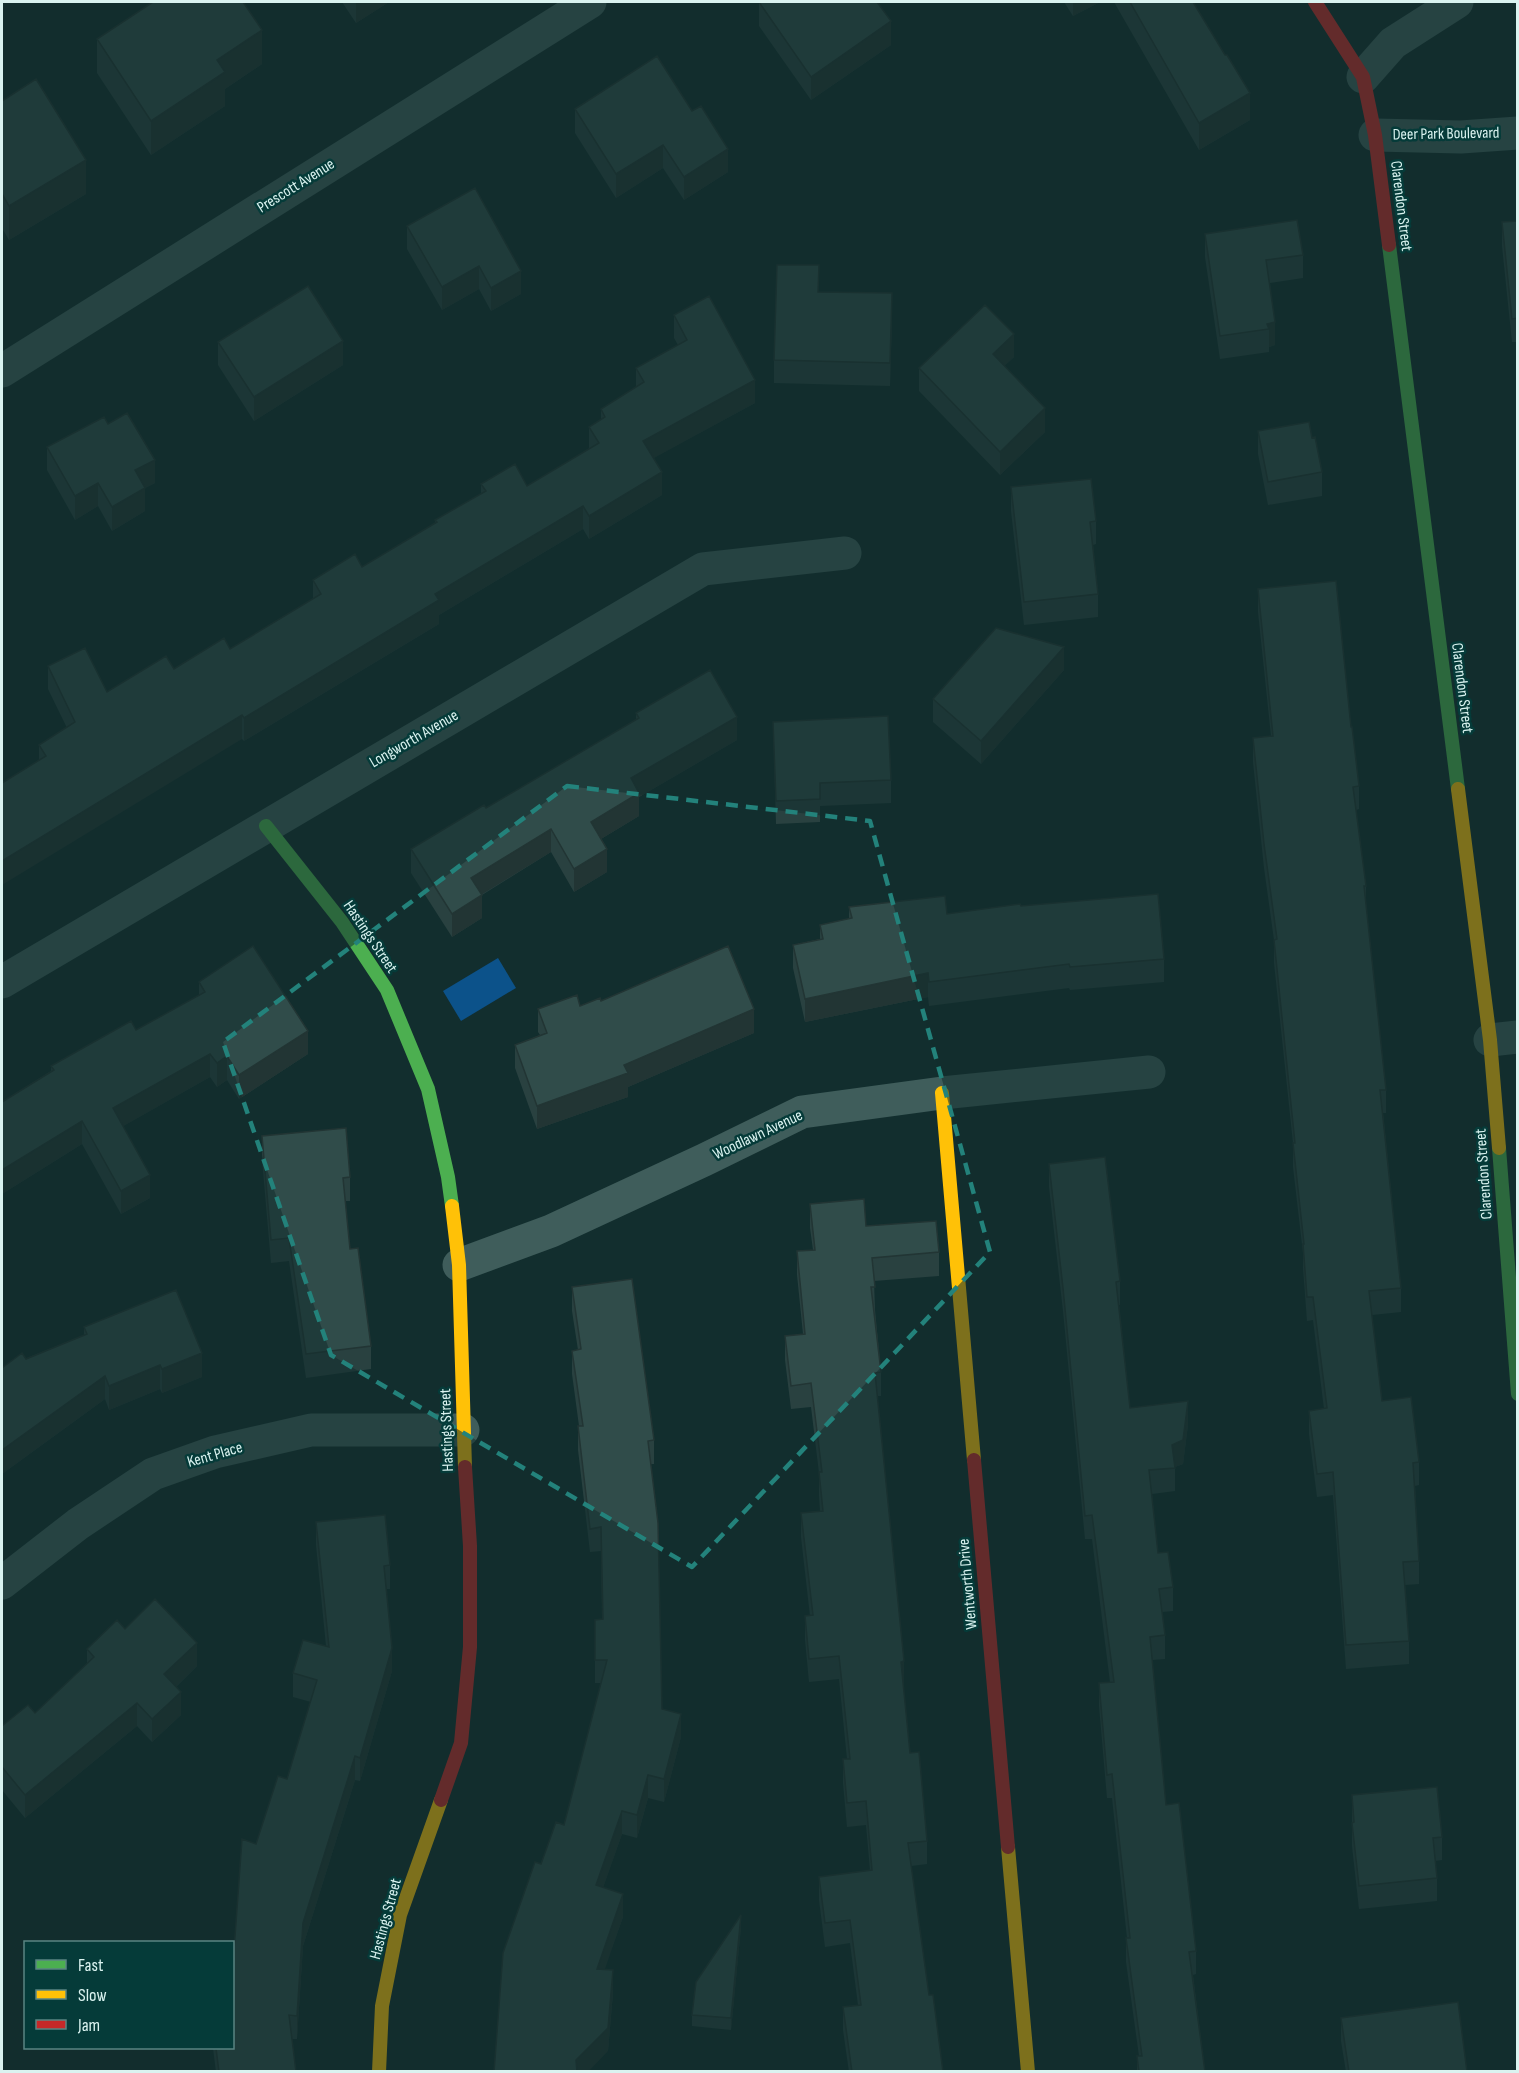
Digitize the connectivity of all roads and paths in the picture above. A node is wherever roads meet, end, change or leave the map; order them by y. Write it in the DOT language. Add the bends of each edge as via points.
graph roads {
  1 [pos="590,2"];
  2 [pos="1315,2"];
  3 [pos="1457,2"];
  4 [pos="1363,77"];
  5 [pos="1518,133"];
  6 [pos="1375,135"];
  7 [pos="2,371"];
  8 [pos="845,553"];
  9 [pos="266,826"];
  10 [pos="2,982"];
  11 [pos="1504,1039"];
  12 [pos="1149,1072"];
  13 [pos="942,1093"];
  14 [pos="459,1265"];
  15 [pos="1518,1394"];
  16 [pos="463,1430"];
  17 [pos="2,1583"];
  18 [pos="379,2072"];
  19 [pos="1028,2072"];
  1 -- 7 [label="street, Prescott Avenue"];
  2 -- 4 [label="street, Clarendon Street"];
  3 -- 4 [label="street" via="1393,43"];
  4 -- 6 [label="street, Clarendon Street"];
  5 -- 6 [label="street, Deer Park Boulevard" via="1461,137"];
  6 -- 11 [label="street, Clarendon Street"];
  8 -- 9 [label="street, Longworth Avenue" via="703,569"];
  9 -- 10 [label="street, Longworth Avenue"];
  9 -- 14 [label="street, Hastings Street" via="342,922 387,990 428,1089 448,1177"];
  11 -- 15 [label="street, Clarendon Street"];
  12 -- 13 [label="street, Woodlawn Avenue"];
  13 -- 14 [label="street, Woodlawn Avenue" via="802,1112 551,1231"];
  13 -- 19 [label="street, Wentworth Drive"];
  14 -- 16 [label="street, Hastings Street"];
  16 -- 17 [label="street, Kent Place" via="311,1430 215,1452 153,1474 78,1524"];
  16 -- 18 [label="street, Hastings Street" via="470,1546 470,1647 461,1743 400,1914 382,2006"];
}
